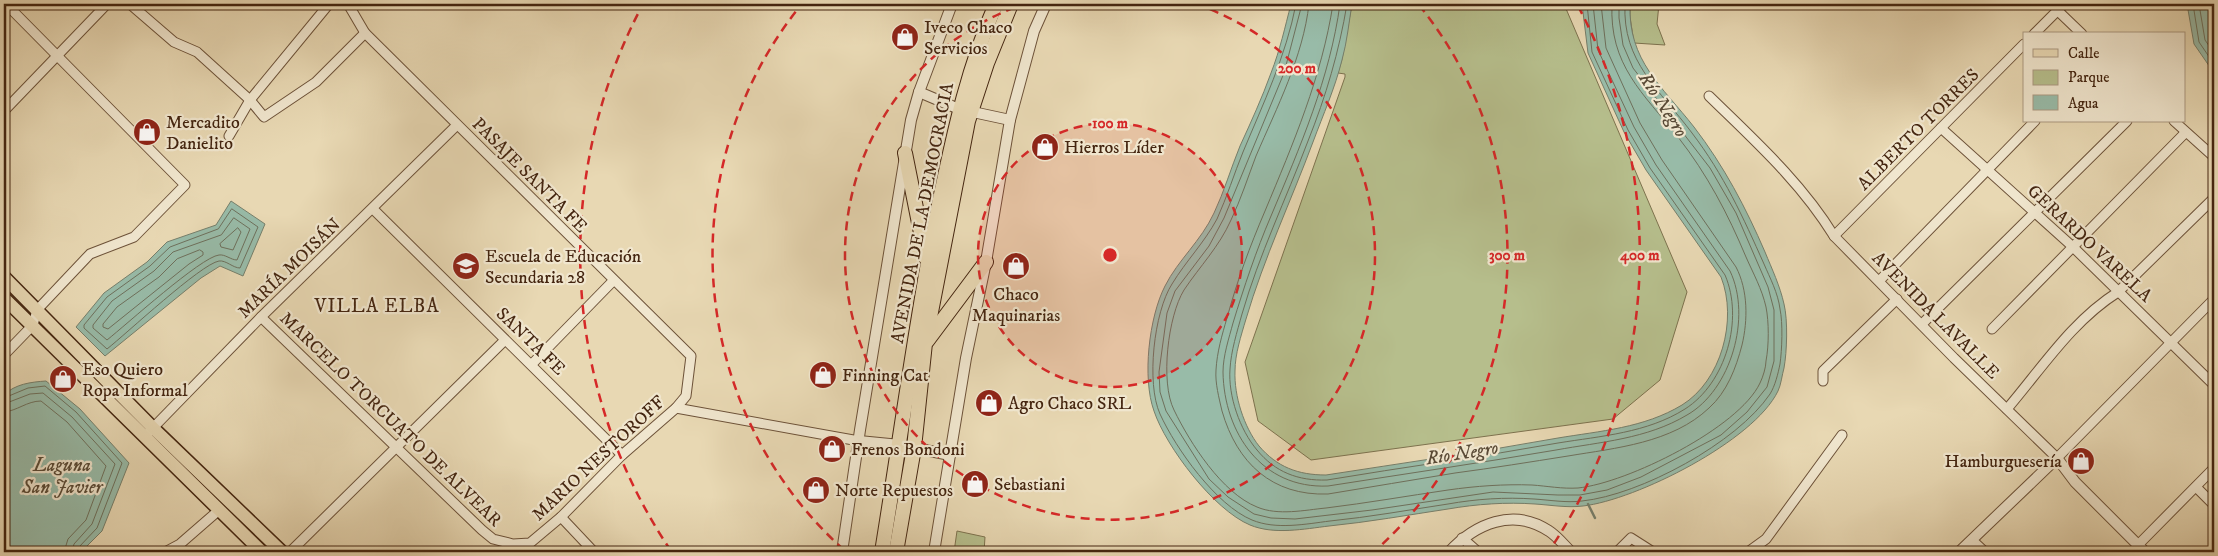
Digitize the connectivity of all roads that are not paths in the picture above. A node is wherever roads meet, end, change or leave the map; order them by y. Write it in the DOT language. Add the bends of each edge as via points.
graph roads {
  1 [pos="6,4"];
  2 [pos="107,4"];
  3 [pos="130,4"];
  4 [pos="329,4"];
  5 [pos="348,4"];
  6 [pos="952,4"];
  7 [pos="996,4"];
  8 [pos="1011,4"];
  9 [pos="1046,4"];
  10 [pos="2061,7"];
  11 [pos="2036,32"];
  12 [pos="2080,32"];
  13 [pos="365,33"];
  14 [pos="2023,45"];
  15 [pos="57,54"];
  16 [pos="919,92"];
  17 [pos="1709,96"];
  18 [pos="250,100"];
  19 [pos="4,111"];
  20 [pos="965,111"];
  21 [pos="1010,120"];
  22 [pos="2034,122"];
  23 [pos="2126,122"];
  24 [pos="2175,122"];
  25 [pos="457,126"];
  26 [pos="1941,128"];
  27 [pos="2185,133"];
  28 [pos="229,136"];
  29 [pos="905,153"];
  30 [pos="2214,157"];
  31 [pos="1988,171"];
  32 [pos="2214,198"];
  33 [pos="373,209"];
  34 [pos="2034,212"];
  35 [pos="1834,236"];
  36 [pos="2073,247"];
  37 [pos="986,262"];
  38 [pos="927,265"];
  39 [pos="4,277"];
  40 [pos="1880,280"];
  41 [pos="612,281"];
  42 [pos="2118,292"];
  43 [pos="4,298"];
  44 [pos="1897,299"];
  45 [pos="2214,299"];
  46 [pos="37,310"];
  47 [pos="262,317"];
  48 [pos="1922,324"];
  49 [pos="32,325"];
  50 [pos="1992,329"];
  51 [pos="505,340"];
  52 [pos="925,343"];
  53 [pos="2172,343"];
  54 [pos="4,355"];
  55 [pos="532,364"];
  56 [pos="1824,381"];
  57 [pos="2214,385"];
  58 [pos="686,396"];
  59 [pos="676,408"];
  60 [pos="2007,409"];
  61 [pos="149,432"];
  62 [pos="1842,435"];
  63 [pos="859,441"];
  64 [pos="395,446"];
  65 [pos="907,447"];
  66 [pos="622,455"];
  67 [pos="950,455"];
  68 [pos="2057,458"];
  69 [pos="2214,468"];
  70 [pos="2196,487"];
  71 [pos="2214,505"];
  72 [pos="219,510"];
  73 [pos="561,517"];
  74 [pos="1462,538"];
  75 [pos="1972,540"];
  76 [pos="530,543"];
  77 [pos="2138,544"];
  78 [pos="165,552"];
  79 [pos="262,552"];
  80 [pos="282,552"];
  81 [pos="290,552"];
  82 [pos="594,552"];
  83 [pos="842,552"];
  84 [pos="882,552"];
  85 [pos="896,552"];
  86 [pos="934,552"];
  87 [pos="1449,552"];
  88 [pos="1478,552"];
  89 [pos="1572,552"];
  90 [pos="1617,552"];
  91 [pos="1653,552"];
  92 [pos="1748,552"];
  93 [pos="1959,552"];
  94 [pos="1985,552"];
  95 [pos="2145,552"];
  1 -- 15 [label="street"];
  2 -- 15 [label="street"];
  3 -- 18 [label="street" via="174,42 197,52"];
  4 -- 18 [label="street"];
  5 -- 13 [label="street, PASAJE SANTA FE"];
  6 -- 16 [label="street, AVENIDA DE LA DEMOCRACIA"];
  7 -- 20 [label="highway, AVENIDA DE LA DEMOCRACIA" via="970,70"];
  8 -- 20 [label="highway, AVENIDA DE LA DEMOCRACIA"];
  9 -- 21 [label="street" via="1034,31"];
  10 -- 11 [label="street"];
  10 -- 12 [label="street"];
  13 -- 18 [label="street" via="316,82 264,117"];
  13 -- 25 [label="street, PASAJE SANTA FE"];
  14 -- 26 [label="street, ALBERTO TORRES"];
  15 -- 19 [label="street"];
  15 -- 46 [label="street" via="185,185 134,237 90,254"];
  16 -- 20 [label="street"];
  16 -- 29 [label="street, AVENIDA DE LA DEMOCRACIA"];
  17 -- 35 [label="street, AVENIDA LAVALLE" via="1773,158 1821,214"];
  18 -- 28 [label="street"];
  20 -- 21 [label="street"];
  20 -- 38 [label="highway, AVENIDA DE LA DEMOCRACIA"];
  20 -- 52 [label="highway, AVENIDA DE LA DEMOCRACIA"];
  21 -- 37 [label="street"];
  22 -- 31 [label="street"];
  23 -- 34 [label="street"];
  24 -- 27 [label="street"];
  25 -- 33 [label="street, MARÍA MOISÁN"];
  25 -- 41 [label="street, PASAJE SANTA FE"];
  26 -- 31 [label="street, GERARDO VARELA"];
  26 -- 35 [label="street, ALBERTO TORRES"];
  27 -- 30 [label="street"];
  27 -- 36 [label="street"];
  29 -- 38 [label="highway"];
  29 -- 63 [label="street, AVENIDA DE LA DEMOCRACIA"];
  31 -- 34 [label="street, GERARDO VARELA"];
  31 -- 40 [label="street"];
  32 -- 42 [label="street"];
  33 -- 47 [label="street, MARÍA MOISÁN"];
  33 -- 51 [label="street, SANTA FE"];
  34 -- 36 [label="street, GERARDO VARELA"];
  34 -- 48 [label="street"];
  35 -- 40 [label="street, AVENIDA LAVALLE"];
  36 -- 42 [label="street, GERARDO VARELA"];
  36 -- 50 [label="street"];
  37 -- 52 [label="highway"];
  37 -- 67 [label="street"];
  38 -- 65 [label="highway, AVENIDA DE LA DEMOCRACIA"];
  39 -- 46 [label="main road"];
  40 -- 44 [label="street, AVENIDA LAVALLE"];
  41 -- 55 [label="street"];
  41 -- 58 [label="street, PASAJE SANTA FE" via="691,356"];
  42 -- 53 [label="street, GERARDO VARELA"];
  42 -- 60 [label="street" via="2105,300 2051,353"];
  43 -- 49 [label="main road"];
  44 -- 48 [label="street, AVENIDA LAVALLE"];
  44 -- 56 [label="street" via="1823,371"];
  45 -- 53 [label="street"];
  46 -- 49 [label="street"];
  46 -- 61 [label="main road"];
  47 -- 61 [label="street, MARÍA MOISÁN"];
  47 -- 64 [label="street, MARCELO TORCUATO DE ALVEAR"];
  48 -- 60 [label="street, AVENIDA LAVALLE"];
  49 -- 54 [label="street"];
  49 -- 61 [label="main road"];
  51 -- 55 [label="street, SANTA FE"];
  51 -- 64 [label="street"];
  52 -- 65 [label="highway, AVENIDA DE LA DEMOCRACIA"];
  53 -- 57 [label="street, GERARDO VARELA"];
  53 -- 68 [label="street"];
  55 -- 66 [label="street, SANTA FE"];
  58 -- 59 [label="street, MARIO NESTOROFF"];
  59 -- 63 [label="street"];
  59 -- 66 [label="street, MARIO NESTOROFF"];
  60 -- 68 [label="street, AVENIDA LAVALLE"];
  61 -- 72 [label="main road"];
  61 -- 80 [label="main road"];
  62 -- 92 [label="street" via="1766,539"];
  63 -- 65 [label="street"];
  63 -- 83 [label="street, AVENIDA DE LA DEMOCRACIA"];
  64 -- 76 [label="street, MARCELO TORCUATO DE ALVEAR" via="493,539 513,544"];
  64 -- 81 [label="street"];
  65 -- 67 [label="street"];
  65 -- 84 [label="highway, AVENIDA DE LA DEMOCRACIA"];
  65 -- 85 [label="highway, AVENIDA DE LA DEMOCRACIA"];
  66 -- 73 [label="street, MARIO NESTOROFF"];
  67 -- 86 [label="street"];
  68 -- 75 [label="street"];
  68 -- 77 [label="street, AVENIDA LAVALLE" via="2075,482"];
  69 -- 70 [label="street"];
  70 -- 71 [label="street"];
  70 -- 77 [label="street"];
  72 -- 78 [label="street" via="180,544"];
  72 -- 79 [label="main road"];
  73 -- 76 [label="street, MARIO NESTOROFF"];
  73 -- 82 [label="street"];
  74 -- 87 [label="street"];
  74 -- 88 [label="street"];
  74 -- 89 [label="street" via="1481,526 1505,519 1521,519 1550,531"];
  75 -- 93 [label="street"];
  75 -- 94 [label="street"];
  77 -- 95 [label="street, AVENIDA LAVALLE"];
  90 -- 91 [label="street" via="1631,538"];
}
